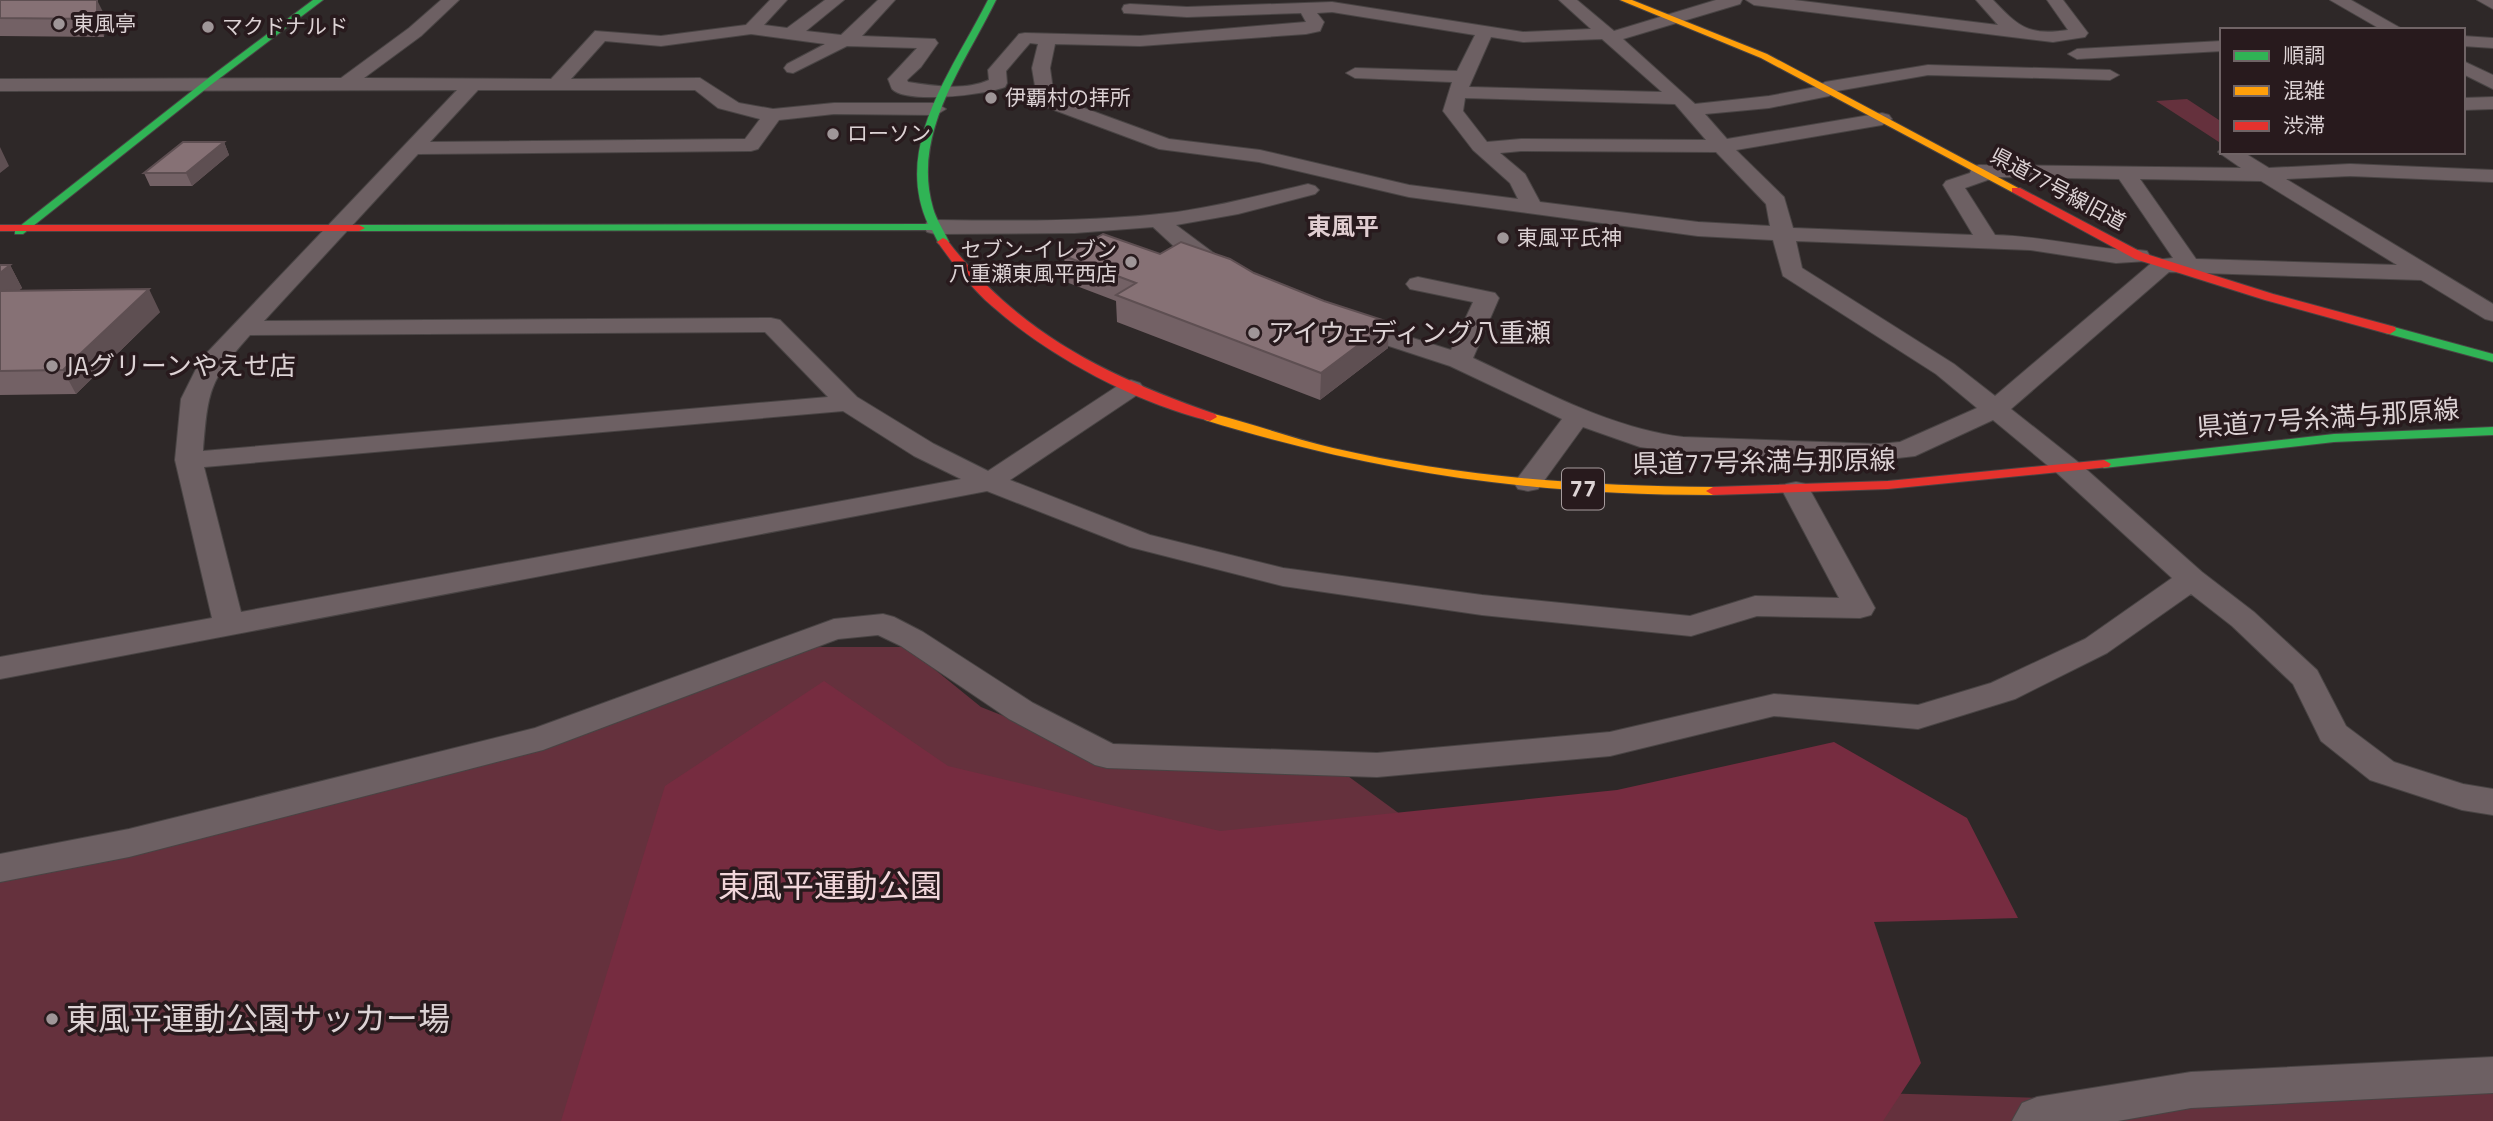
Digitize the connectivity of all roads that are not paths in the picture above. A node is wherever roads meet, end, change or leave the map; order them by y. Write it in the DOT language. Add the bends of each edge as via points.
graph roads {
  1 [pos="319,0"];
  2 [pos="451,0"];
  3 [pos="779,0"];
  4 [pos="836,0"];
  5 [pos="887,0"];
  6 [pos="992,0"];
  7 [pos="1567,0"];
  8 [pos="1625,0"];
  9 [pos="1734,0"];
  10 [pos="1754,0"];
  11 [pos="1984,0"];
  12 [pos="2055,0"];
  13 [pos="2338,0"];
  14 [pos="2485,0"];
  15 [pos="2493,4"];
  16 [pos="1167,6"];
  17 [pos="1306,8"];
  18 [pos="1130,9"];
  19 [pos="1671,19"];
  20 [pos="2392,28"];
  21 [pos="751,29"];
  22 [pos="1485,32"];
  23 [pos="2015,33"];
  24 [pos="791,34"];
  25 [pos="1610,36"];
  26 [pos="2053,37"];
  27 [pos="1049,38"];
  28 [pos="1172,40"];
  29 [pos="844,41"];
  30 [pos="2465,41"];
  31 [pos="2493,43"];
  32 [pos="2214,46"];
  33 [pos="2077,54"];
  34 [pos="1171,62"];
  35 [pos="2465,67"];
  36 [pos="793,68"];
  37 [pos="1355,72"];
  38 [pos="209,82"];
  39 [pos="346,83"];
  40 [pos="2493,83"];
  41 [pos="0,85"];
  42 [pos="472,85"];
  43 [pos="555,85"];
  44 [pos="1460,85"];
  45 [pos="1827,89"];
  46 [pos="944,90"];
  47 [pos="2493,103"];
  48 [pos="1685,104"];
  49 [pos="2465,104"];
  50 [pos="936,109"];
  51 [pos="773,115"];
  52 [pos="1882,119"];
  53 [pos="1722,146"];
  54 [pos="414,148"];
  55 [pos="1482,148"];
  56 [pos="2231,154"];
  57 [pos="2346,154"];
  58 [pos="2365,169"];
  59 [pos="1983,173"];
  60 [pos="2125,173"];
  61 [pos="2264,175"];
  62 [pos="2493,176"];
  63 [pos="1308,191"];
  64 [pos="1531,207"];
  65 [pos="1158,220"];
  66 [pos="935,227"];
  67 [pos="0,228"];
  68 [pos="24,228"];
  69 [pos="336,228"];
  70 [pos="1781,233"];
  71 [pos="1988,242"];
  72 [pos="0,246"];
  73 [pos="2139,256"];
  74 [pos="2163,265"];
  75 [pos="2189,265"];
  76 [pos="1230,272"];
  77 [pos="2426,273"];
  78 [pos="1418,284"];
  79 [pos="2491,311"];
  80 [pos="1333,320"];
  81 [pos="243,328"];
  82 [pos="2493,358"];
  83 [pos="1459,361"];
  84 [pos="1131,388"];
  85 [pos="848,403"];
  86 [pos="1994,410"];
  87 [pos="1577,416"];
  88 [pos="2493,431"];
  89 [pos="189,460"];
  90 [pos="2068,468"];
  91 [pos="989,482"];
  92 [pos="1528,484"];
  93 [pos="1796,490"];
  94 [pos="2191,579"];
  95 [pos="229,625"];
  96 [pos="0,668"];
  97 [pos="2493,802"];
  98 [pos="0,868"];
  99 [pos="2493,1075"];
  100 [pos="2033,1121"];
  1 -- 38 [label="street"];
  2 -- 39 [label="street"];
  3 -- 21 [label="street"];
  4 -- 24 [label="street"];
  5 -- 29 [label="street"];
  6 -- 46 [label="street, 県道77号糸満与那原線 / 77"];
  7 -- 25 [label="street"];
  8 -- 19 [label="street, 県道77号線旧道"];
  9 -- 19 [label="street"];
  10 -- 23 [label="street"];
  11 -- 23 [label="street"];
  12 -- 26 [label="street" via="2079,33"];
  13 -- 20 [label="street"];
  14 -- 15 [label="street"];
  16 -- 17 [label="street"];
  16 -- 18 [label="street"];
  17 -- 22 [label="street" via="1332,7"];
  17 -- 28 [label="street" via="1314,27"];
  19 -- 25 [label="street"];
  19 -- 45 [label="street, 県道77号線旧道" via="1764,56"];
  21 -- 24 [label="street"];
  21 -- 43 [label="street" via="661,41 601,35"];
  22 -- 25 [label="street" via="1523,37"];
  22 -- 44 [label="street"];
  23 -- 26 [label="street"];
  24 -- 29 [label="street"];
  25 -- 48 [label="street"];
  26 -- 33 [label="street"];
  27 -- 28 [label="street"];
  27 -- 46 [label="street" via="1026,38 998,70 998,83 990,87"];
  27 -- 64 [label="street" via="1039,64 1045,100 1135,136 1166,145 1259,156 1409,191"];
  28 -- 34 [label="street"];
  29 -- 36 [label="street"];
  29 -- 46 [label="street" via="929,43 897,83 900,87"];
  30 -- 31 [label="street"];
  32 -- 33 [label="street"];
  33 -- 45 [label="street" via="2110,75 1928,71"];
  35 -- 40 [label="street"];
  37 -- 44 [label="street"];
  38 -- 39 [label="street"];
  38 -- 41 [label="street"];
  38 -- 68 [label="street"];
  39 -- 42 [label="street"];
  42 -- 43 [label="street"];
  42 -- 54 [label="street"];
  43 -- 51 [label="street" via="700,84 726,107"];
  44 -- 48 [label="street"];
  44 -- 55 [label="street" via="1453,111"];
  45 -- 48 [label="street" via="1769,102"];
  45 -- 52 [label="street, 県道77号線旧道"];
  46 -- 50 [label="street, 県道77号糸満与那原線 / 77"];
  47 -- 49 [label="street"];
  48 -- 53 [label="street"];
  50 -- 51 [label="street"];
  50 -- 66 [label="street, 県道77号糸満与那原線 / 77" via="921,158 920,184"];
  51 -- 54 [label="street" via="751,145"];
  52 -- 53 [label="street"];
  52 -- 59 [label="street, 県道77号線旧道"];
  53 -- 55 [label="street"];
  53 -- 70 [label="street" via="1776,202"];
  54 -- 69 [label="street"];
  55 -- 64 [label="street" via="1516,174"];
  56 -- 61 [label="street"];
  57 -- 58 [label="street"];
  58 -- 61 [label="street"];
  58 -- 62 [label="street"];
  59 -- 60 [label="street"];
  59 -- 71 [label="street" via="1953,185"];
  59 -- 73 [label="street, 県道77号線旧道"];
  60 -- 61 [label="street"];
  60 -- 75 [label="street"];
  61 -- 77 [label="street"];
  63 -- 65 [label="street" via="1213,213"];
  64 -- 70 [label="street" via="1699,229"];
  65 -- 66 [label="street"];
  65 -- 76 [label="street" via="1187,246"];
  66 -- 69 [label="street"];
  66 -- 84 [label="street, 県道77号糸満与那原線 / 77" via="982,289 1021,323"];
  67 -- 68 [label="street"];
  68 -- 69 [label="street"];
  68 -- 72 [label="street"];
  69 -- 81 [label="street"];
  70 -- 71 [label="street"];
  70 -- 86 [label="street" via="1791,271 1945,369"];
  71 -- 73 [label="street"];
  73 -- 74 [label="street, 県道77号線旧道"];
  74 -- 75 [label="street"];
  74 -- 82 [label="street, 県道77号線旧道"];
  74 -- 86 [label="street"];
  75 -- 77 [label="street"];
  77 -- 79 [label="street"];
  78 -- 83 [label="street" via="1487,298"];
  80 -- 83 [label="street"];
  81 -- 85 [label="street" via="771,325"];
  81 -- 89 [label="street" via="210,364 194,399"];
  83 -- 87 [label="street"];
  84 -- 91 [label="street"];
  84 -- 92 [label="street, 県道77号糸満与那原線 / 77" via="1248,429 1320,448"];
  85 -- 89 [label="street"];
  85 -- 91 [label="street"];
  86 -- 87 [label="street" via="1905,450 1880,452 1683,445 1650,441"];
  86 -- 90 [label="street"];
  87 -- 92 [label="street"];
  88 -- 90 [label="street, 県道77号糸満与那原線 / 77" via="2301,440"];
  89 -- 95 [label="street"];
  90 -- 93 [label="street, 県道77号糸満与那原線 / 77"];
  90 -- 94 [label="street"];
  91 -- 93 [label="street" via="1140,541 1283,577 1482,605 1691,626 1755,606 1860,608"];
  91 -- 95 [label="street"];
  92 -- 93 [label="street, 県道77号糸満与那原線 / 77" via="1634,491"];
  94 -- 97 [label="street" via="2243,619 2306,678 2333,733 2382,771 2462,797"];
  94 -- 98 [label="street" via="2096,646 2003,691 1918,717 1774,705 1610,744 1377,765 1107,756 1021,711 883,624 834,629 543,738 129,843"];
  95 -- 96 [label="street"];
  99 -- 100 [label="street" via="2192,1090 2037,1116"];
}
